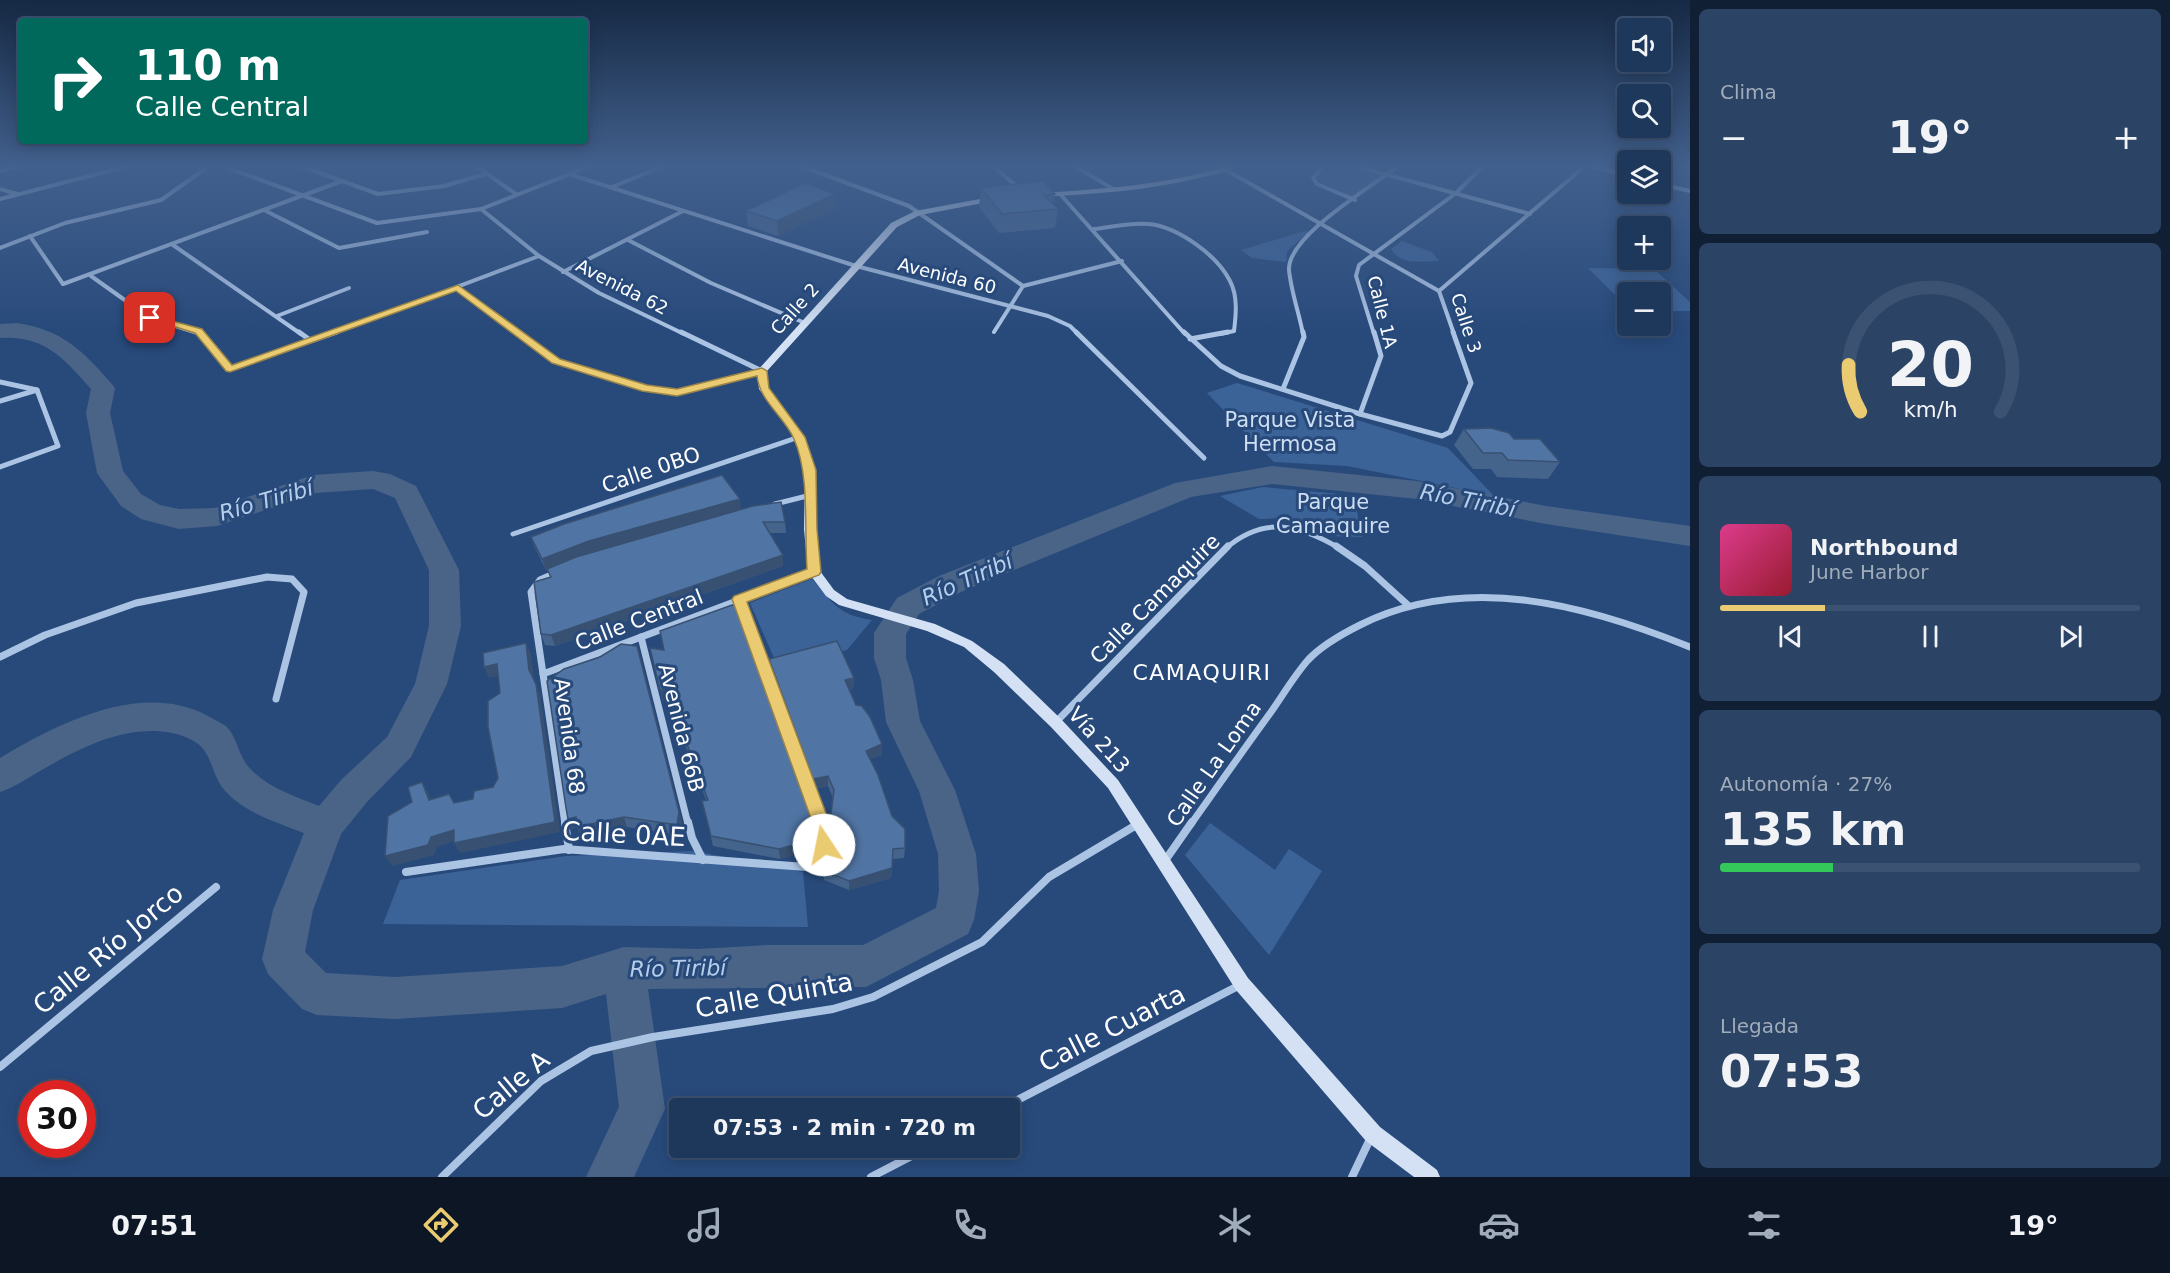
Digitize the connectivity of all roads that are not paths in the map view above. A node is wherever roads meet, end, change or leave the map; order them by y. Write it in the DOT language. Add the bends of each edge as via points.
graph roads {
  1 [pos="77,221"];
  2 [pos="238,221"];
  3 [pos="286,221"];
  4 [pos="371,221"];
  5 [pos="392,221"];
  6 [pos="496,221"];
  7 [pos="664,221"];
  8 [pos="714,221"];
  9 [pos="902,221"];
  10 [pos="929,221"];
  11 [pos="1086,221"];
  12 [pos="1314,221"];
  13 [pos="1321,221"];
  14 [pos="1418,221"];
  15 [pos="1522,221"];
  16 [pos="1318,223"];
  17 [pos="1094,229"];
  18 [pos="427,232"];
  19 [pos="30,236"];
  20 [pos="628,240"];
  21 [pos="173,244"];
  22 [pos="0,248"];
  23 [pos="1373,254"];
  24 [pos="539,256"];
  25 [pos="1122,261"];
  26 [pos="856,266"];
  27 [pos="563,272"];
  28 [pos="91,276"];
  29 [pos="1023,286"];
  30 [pos="349,288"];
  31 [pos="458,288"];
  32 [pos="1439,291"];
  33 [pos="1011,306"];
  34 [pos="276,316"];
  35 [pos="805,323"];
  36 [pos="994,332"];
  37 [pos="1190,339"];
  38 [pos="310,340"];
  39 [pos="762,371"];
  40 [pos="0,382"];
  41 [pos="1283,388"];
  42 [pos="37,390"];
  43 [pos="0,401"];
  44 [pos="1360,414"];
  45 [pos="799,437"];
  46 [pos="1204,458"];
  47 [pos="0,466"];
  48 [pos="811,495"];
  49 [pos="765,506"];
  50 [pos="513,534"];
  51 [pos="559,572"];
  52 [pos="814,572"];
  53 [pos="739,599"];
  54 [pos="1410,606"];
  55 [pos="641,637"];
  56 [pos="1690,647"];
  57 [pos="0,657"];
  58 [pos="543,674"];
  59 [pos="276,699"];
  60 [pos="1056,723"];
  61 [pos="1138,825"];
  62 [pos="569,850"];
  63 [pos="703,860"];
  64 [pos="1162,864"];
  65 [pos="406,872"];
  66 [pos="216,887"];
  67 [pos="1242,984"];
  68 [pos="653,1037"];
  69 [pos="0,1067"];
  70 [pos="1020,1099"];
  71 [pos="1372,1134"];
  72 [pos="908,1158"];
  73 [pos="442,1177"];
  74 [pos="871,1177"];
  75 [pos="1352,1177"];
  76 [pos="1430,1177"];
  1 -- 19 [label="street"];
  2 -- 21 [label="street"];
  3 -- 18 [label="street" via="339,248"];
  4 -- 5 [label="street"];
  6 -- 24 [label="street, Avenida 62"];
  7 -- 20 [label="street"];
  8 -- 26 [label="street, Avenida 60"];
  9 -- 26 [label="main road, Calle 2"];
  10 -- 29 [label="street"];
  11 -- 17 [label="street"];
  12 -- 16 [label="street"];
  13 -- 16 [label="street"];
  14 -- 23 [label="street, Calle 1A"];
  15 -- 32 [label="street, Calle 3"];
  16 -- 23 [label="street"];
  16 -- 41 [label="street" via="1289,258 1304,337"];
  17 -- 25 [label="street"];
  17 -- 37 [label="street" via="1150,224 1165,227 1188,240 1230,281 1237,309 1234,332"];
  19 -- 22 [label="street"];
  19 -- 28 [label="street" via="63,284"];
  20 -- 27 [label="street"];
  20 -- 35 [label="street" via="711,283"];
  21 -- 28 [label="street"];
  21 -- 34 [label="street"];
  23 -- 32 [label="street"];
  23 -- 44 [label="street, Calle 1A" via="1359,265 1356,276 1381,356"];
  24 -- 27 [label="street, Avenida 62"];
  24 -- 31 [label="street"];
  25 -- 29 [label="street"];
  25 -- 37 [label="street"];
  26 -- 33 [label="street, Avenida 60"];
  26 -- 35 [label="main road, Calle 2"];
  27 -- 39 [label="street, Avenida 62"];
  28 -- 38 [label="street" via="150,318 199,331 230,369"];
  29 -- 33 [label="street"];
  30 -- 34 [label="street"];
  31 -- 38 [label="street"];
  31 -- 39 [label="street" via="556,361 646,388 677,392"];
  32 -- 44 [label="street, Calle 3" via="1471,383 1450,432 1442,436"];
  33 -- 36 [label="street"];
  33 -- 46 [label="street, Avenida 60" via="1070,326"];
  34 -- 38 [label="street"];
  35 -- 39 [label="main road, Calle 2"];
  37 -- 41 [label="street" via="1221,366 1240,376"];
  39 -- 45 [label="main road" via="764,389"];
  40 -- 42 [label="street"];
  41 -- 44 [label="street"];
  42 -- 43 [label="street"];
  42 -- 47 [label="street" via="58,446"];
  45 -- 48 [label="main road" via="810,470"];
  45 -- 50 [label="street, Calle 0BO"];
  48 -- 49 [label="street"];
  48 -- 52 [label="main road"];
  51 -- 58 [label="street, Avenida 68" via="540,580 531,592"];
  52 -- 53 [label="street, Calle Central"];
  52 -- 60 [label="main road, Vía 213" via="830,593 843,602 931,627 968,644"];
  53 -- 55 [label="street, Calle Central"];
  53 -- 63 [label="street, Calle 0AE" via="825,837 824,845 806,867"];
  54 -- 56 [label="street, Calle La Loma" via="1454,597 1535,599 1614,617"];
  54 -- 60 [label="street, Calle Camaquire" via="1360,563 1313,536 1290,527 1255,529 1221,553"];
  54 -- 64 [label="street, Calle La Loma" via="1340,635 1308,660"];
  55 -- 58 [label="street, Calle Central"];
  55 -- 63 [label="street, Avenida 66B" via="692,838"];
  57 -- 59 [label="street" via="45,635 136,603 267,577 292,579 304,592"];
  58 -- 62 [label="street, Avenida 68"];
  60 -- 61 [label="main road, Vía 213" via="1113,784"];
  61 -- 64 [label="main road, Vía 213"];
  61 -- 68 [label="street, Calle Quinta" via="1049,877 982,942 873,997 833,1009"];
  62 -- 63 [label="street, Calle 0AE"];
  62 -- 65 [label="street, Calle 0AE"];
  64 -- 67 [label="main road, Vía 213"];
  66 -- 69 [label="street, Calle Río Jorco"];
  67 -- 70 [label="street, Calle Cuarta"];
  67 -- 71 [label="main road, Vía 213"];
  68 -- 73 [label="street, Calle A" via="591,1051 541,1081"];
  71 -- 75 [label="street"];
  71 -- 76 [label="main road, Vía 213"];
  72 -- 74 [label="street"];
}
